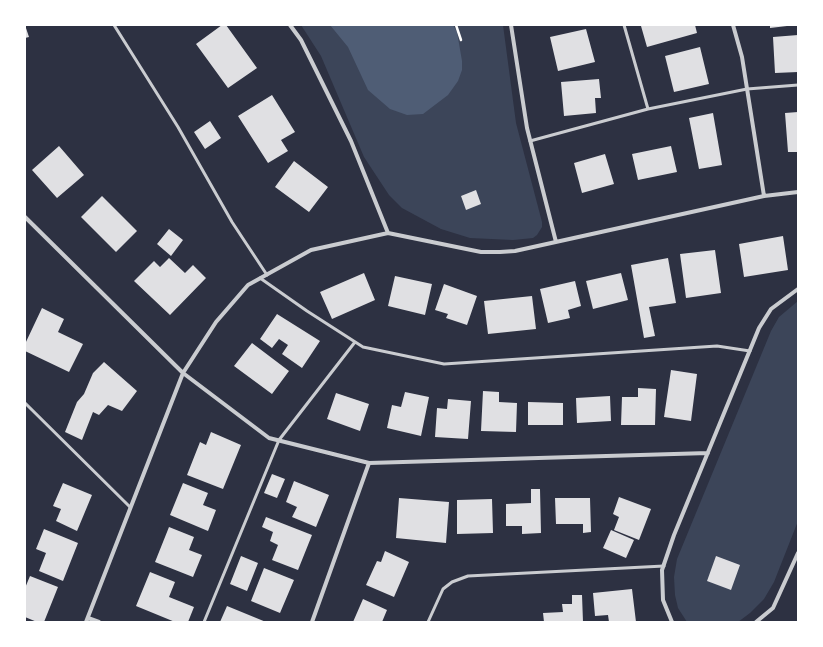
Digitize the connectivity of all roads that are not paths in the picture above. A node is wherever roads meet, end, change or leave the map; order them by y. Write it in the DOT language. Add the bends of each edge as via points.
graph roads {
  1 [pos="114,25"];
  2 [pos="290,25"];
  3 [pos="511,25"];
  4 [pos="624,25"];
  5 [pos="733,25"];
  6 [pos="798,85"];
  7 [pos="747,90"];
  8 [pos="648,109"];
  9 [pos="530,141"];
  10 [pos="798,192"];
  11 [pos="764,196"];
  12 [pos="25,217"];
  13 [pos="388,233"];
  14 [pos="556,242"];
  15 [pos="267,274"];
  16 [pos="260,278"];
  17 [pos="798,289"];
  18 [pos="355,342"];
  19 [pos="750,351"];
  20 [pos="184,373"];
  21 [pos="25,403"];
  22 [pos="279,440"];
  23 [pos="708,453"];
  24 [pos="369,463"];
  25 [pos="130,508"];
  26 [pos="798,553"];
  27 [pos="664,566"];
  28 [pos="793,566"];
  29 [pos="798,568"];
  30 [pos="87,620"];
  31 [pos="99,622"];
  32 [pos="204,622"];
  33 [pos="312,622"];
  34 [pos="428,622"];
  35 [pos="672,622"];
  36 [pos="756,622"];
  1 -- 15 [label="lane" via="178,127 232,222"];
  2 -- 13 [label="street" via="351,141"];
  3 -- 9 [label="street"];
  4 -- 8 [label="lane"];
  5 -- 7 [label="street" via="742,57"];
  6 -- 7 [label="lane"];
  7 -- 8 [label="lane"];
  7 -- 11 [label="street"];
  8 -- 9 [label="lane"];
  9 -- 14 [label="street"];
  10 -- 11 [label="street"];
  11 -- 14 [label="street"];
  12 -- 20 [label="street"];
  13 -- 14 [label="street" via="481,252 515,251"];
  13 -- 15 [label="street" via="311,250"];
  15 -- 16 [label="street"];
  16 -- 18 [label="lane"];
  16 -- 20 [label="street" via="248,285 216,322"];
  17 -- 19 [label="street" via="771,309 759,328"];
  18 -- 19 [label="lane" via="364,347 444,364 717,346"];
  18 -- 22 [label="lane"];
  19 -- 23 [label="street"];
  20 -- 22 [label="street" via="270,438"];
  20 -- 25 [label="street"];
  21 -- 25 [label="lane"];
  22 -- 24 [label="street"];
  22 -- 32 [label="lane"];
  23 -- 24 [label="street"];
  23 -- 27 [label="street"];
  24 -- 33 [label="street"];
  25 -- 30 [label="street"];
  26 -- 28 [label="street"];
  27 -- 34 [label="lane" via="468,576 452,582 443,589"];
  27 -- 35 [label="street" via="663,600"];
  28 -- 29 [label="street"];
  28 -- 36 [label="street" via="773,608"];
  30 -- 31 [label="street"];
}
